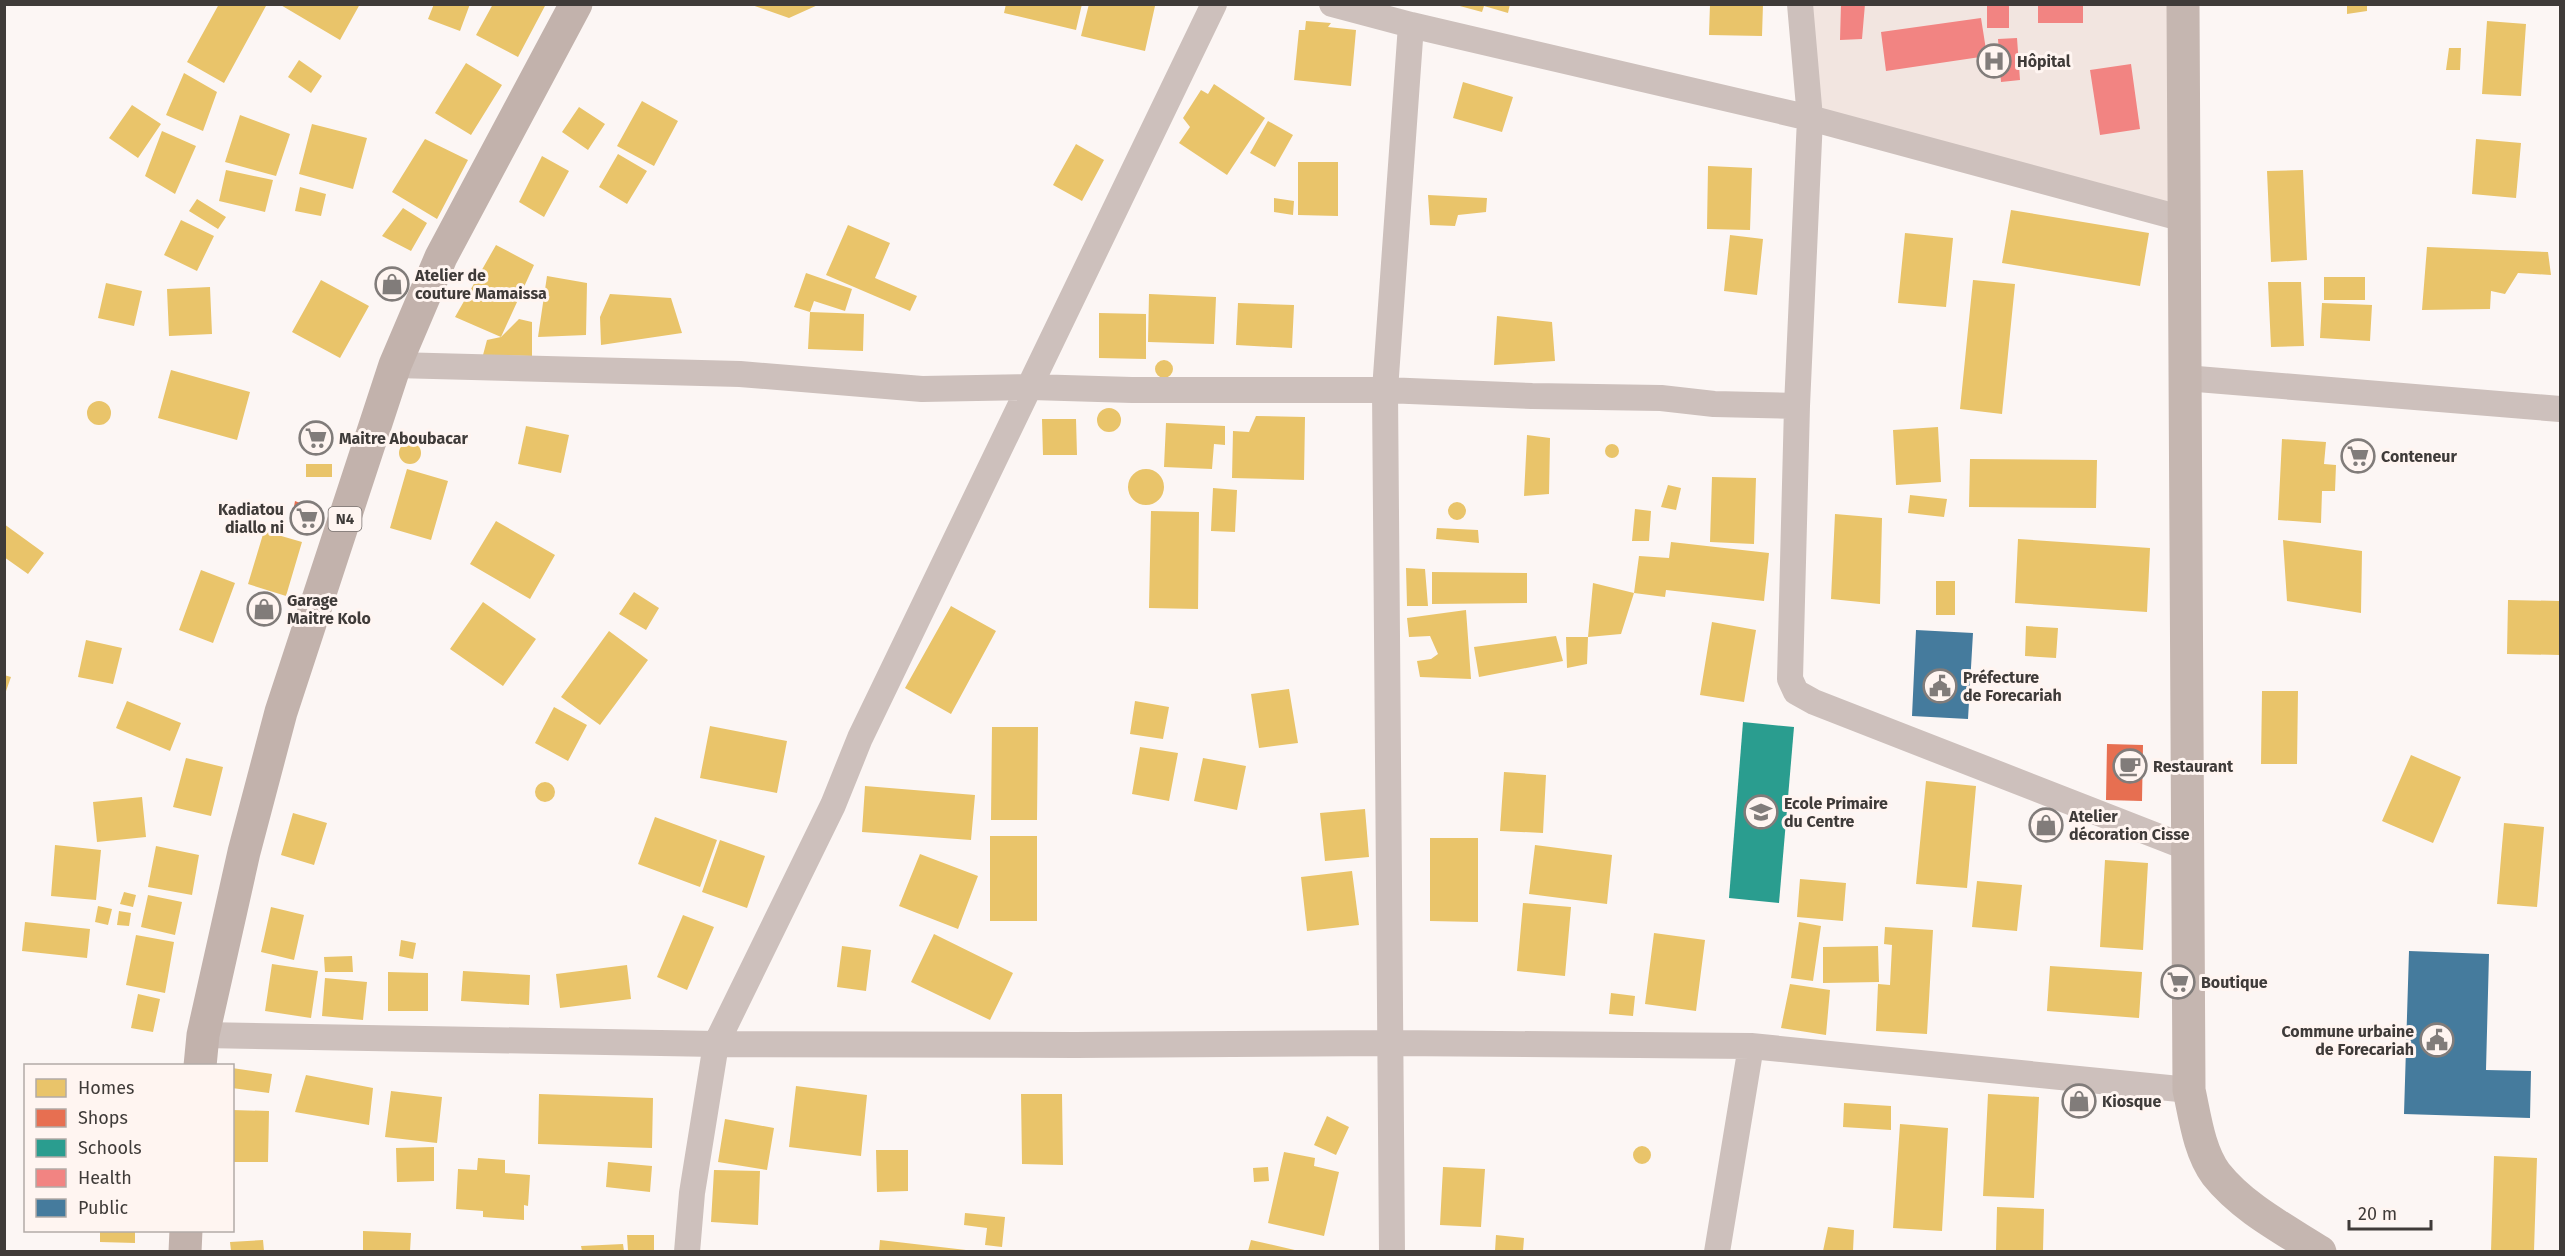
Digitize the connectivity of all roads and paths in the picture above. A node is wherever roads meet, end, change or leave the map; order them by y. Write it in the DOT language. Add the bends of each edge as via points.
graph roads {
  1 [pos="576,4"];
  2 [pos="1214,4"];
  3 [pos="1332,4"];
  4 [pos="1800,4"];
  5 [pos="2183,4"];
  6 [pos="1411,25"];
  7 [pos="1810,118"];
  8 [pos="2184,219"];
  9 [pos="395,365"];
  10 [pos="2185,378"];
  11 [pos="1031,387"];
  12 [pos="1385,390"];
  13 [pos="1797,406"];
  14 [pos="2560,409"];
  15 [pos="2188,848"];
  16 [pos="1391,1043"];
  17 [pos="716,1044"];
  18 [pos="1751,1046"];
  19 [pos="201,1050"];
  20 [pos="2189,1090"];
  21 [pos="186,1232"];
  22 [pos="185,1251"];
  23 [pos="687,1251"];
  24 [pos="1392,1251"];
  25 [pos="1717,1251"];
  26 [pos="2320,1251"];
  1 -- 9 [label="highway, N4" via="441,257"];
  2 -- 11 [label="street"];
  3 -- 6 [label="street"];
  4 -- 7 [label="street"];
  5 -- 8 [label="street"];
  6 -- 7 [label="street"];
  6 -- 12 [label="street"];
  7 -- 8 [label="street"];
  7 -- 13 [label="street"];
  8 -- 10 [label="street"];
  9 -- 11 [label="street" via="740,374 922,390"];
  9 -- 19 [label="highway, N4" via="281,712 244,852"];
  10 -- 14 [label="street"];
  10 -- 15 [label="street"];
  11 -- 12 [label="street"];
  11 -- 17 [label="street"];
  12 -- 13 [label="street"];
  12 -- 16 [label="street"];
  13 -- 15 [label="street" via="1790,679 1796,692"];
  15 -- 20 [label="street"];
  16 -- 17 [label="street"];
  16 -- 18 [label="street"];
  16 -- 24 [label="street"];
  17 -- 19 [label="street"];
  17 -- 23 [label="street" via="692,1193"];
  18 -- 20 [label="street"];
  18 -- 25 [label="street"];
  20 -- 26 [label="street" via="2200,1138 2215,1173 2248,1206"];
  21 -- 22 [label="highway"];
}
